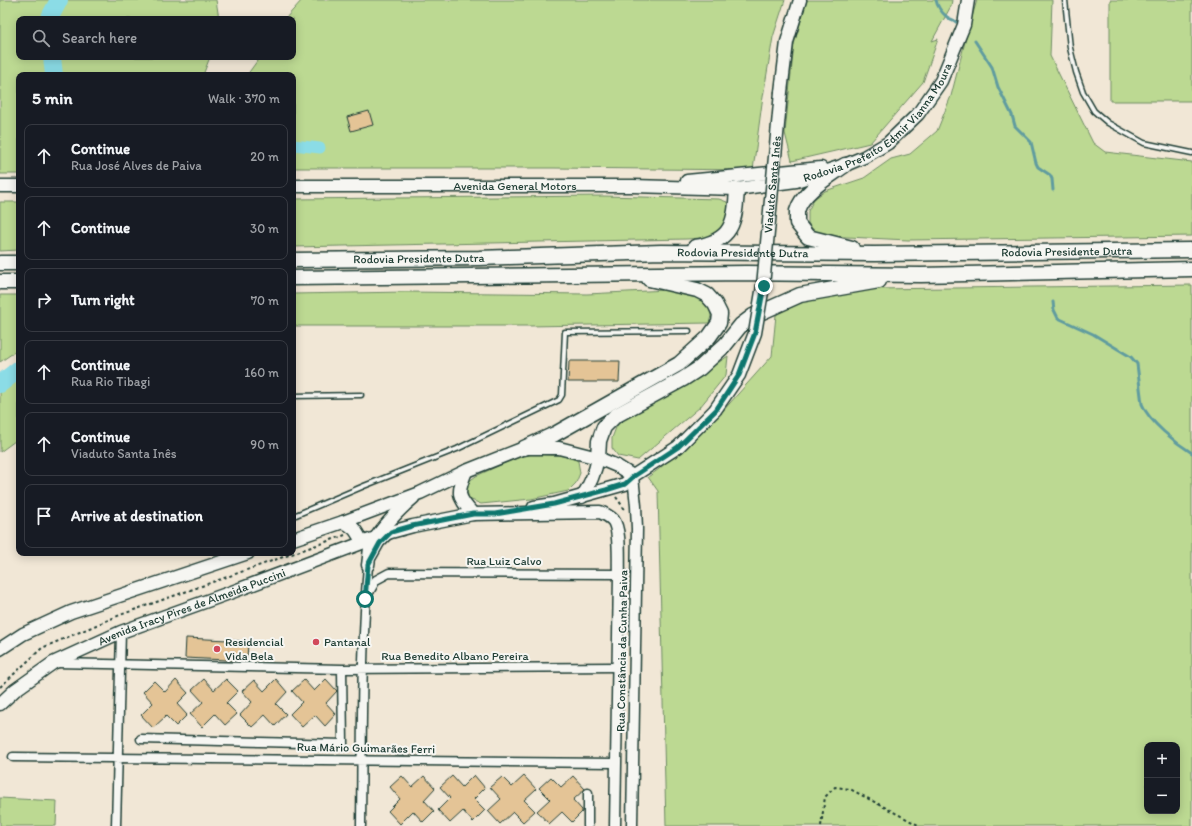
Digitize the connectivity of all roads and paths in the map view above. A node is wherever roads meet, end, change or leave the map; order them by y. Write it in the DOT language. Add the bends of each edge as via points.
graph roads {
  1 [pos="800,0"];
  2 [pos="968,0"];
  3 [pos="1065,0"];
  4 [pos="1192,153"];
  5 [pos="844,165"];
  6 [pos="756,174"];
  7 [pos="0,186"];
  8 [pos="16,186"];
  9 [pos="296,186"];
  10 [pos="633,186"];
  11 [pos="737,189"];
  12 [pos="1192,250"];
  13 [pos="661,252"];
  14 [pos="876,254"];
  15 [pos="296,260"];
  16 [pos="0,263"];
  17 [pos="16,263"];
  18 [pos="1192,269"];
  19 [pos="629,274"];
  20 [pos="921,275"];
  21 [pos="296,278"];
  22 [pos="0,282"];
  23 [pos="16,282"];
  24 [pos="689,331"];
  25 [pos="361,395"];
  26 [pos="296,396"];
  27 [pos="524,448"];
  28 [pos="598,458"];
  29 [pos="466,471"];
  30 [pos="634,476"];
  31 [pos="420,493"];
  32 [pos="582,497"];
  33 [pos="473,514"];
  34 [pos="495,514"];
  35 [pos="296,515"];
  36 [pos="343,522"];
  37 [pos="357,531"];
  38 [pos="391,532"];
  39 [pos="296,537"];
  40 [pos="377,537"];
  41 [pos="362,542"];
  42 [pos="296,553"];
  43 [pos="239,556"];
  44 [pos="286,556"];
  45 [pos="368,565"];
  46 [pos="619,574"];
  47 [pos="365,599"];
  48 [pos="121,632"];
  49 [pos="0,649"];
  50 [pos="53,663"];
  51 [pos="119,665"];
  52 [pos="617,667"];
  53 [pos="342,669"];
  54 [pos="362,669"];
  55 [pos="0,687"];
  56 [pos="0,704"];
  57 [pos="142,739"];
  58 [pos="13,757"];
  59 [pos="118,758"];
  60 [pos="362,760"];
  61 [pos="615,763"];
  62 [pos="588,793"];
  63 [pos="116,826"];
  64 [pos="361,826"];
  65 [pos="588,826"];
  66 [pos="615,826"];
  67 [pos="632,826"];
  68 [pos="821,826"];
  69 [pos="920,826"];
  1 -- 30 [label="main road, Viaduto Santa Inês, bridge" via="787,42 764,286 755,333 739,375 716,410 678,447"];
  2 -- 5 [label="main road, Rodovia Prefeito Edmir Vianna Moura" via="964,25 941,82 918,114 888,143"];
  3 -- 4 [label="lane" via="1070,48 1076,72 1083,92 1094,111 1108,123 1144,143"];
  5 -- 6 [label="main road"];
  5 -- 11 [label="main road, Rodovia Prefeito Edmir Vianna Moura" via="796,181"];
  5 -- 14 [label="highway" via="802,200 797,223 808,237"];
  6 -- 10 [label="main road"];
  6 -- 11 [label="main road"];
  7 -- 8 [label="main road"];
  9 -- 10 [label="main road, Avenida General Motors"];
  10 -- 11 [label="main road, Avenida General Motors"];
  11 -- 13 [label="highway" via="734,216 730,228 721,239 708,245"];
  12 -- 14 [label="highway, Rodovia Presidente Dutra"];
  13 -- 14 [label="highway, Rodovia Presidente Dutra"];
  13 -- 15 [label="highway, Rodovia Presidente Dutra" via="479,258"];
  16 -- 17 [label="highway"];
  18 -- 20 [label="highway, Rodovia Presidente Dutra"];
  19 -- 20 [label="highway, Rodovia Presidente Dutra"];
  19 -- 21 [label="highway, Rodovia Presidente Dutra"];
  19 -- 27 [label="highway" via="697,290 707,295 720,314 719,323 709,337 680,364 555,434"];
  20 -- 28 [label="highway" via="800,295 754,316 741,325 725,345 700,368 615,416 604,427"];
  22 -- 23 [label="highway"];
  24 -- 35 [label="lane" via="565,332 562,395 559,400 457,449"];
  25 -- 26 [label="lane"];
  27 -- 28 [label="main road" via="559,448"];
  27 -- 29 [label="main road"];
  28 -- 30 [label="main road"];
  28 -- 32 [label="main road" via="595,471"];
  29 -- 31 [label="main road"];
  29 -- 33 [label="main road" via="459,488 460,498"];
  30 -- 32 [label="main road, Viaduto Santa Inês" via="625,484"];
  30 -- 67 [label="street, Rua Constância da Cunha Paiva" via="637,529"];
  31 -- 36 [label="main road"];
  31 -- 40 [label="main road" via="404,505"];
  32 -- 34 [label="main road, Viaduto Santa Inês"];
  33 -- 34 [label="main road, Avenida Iracy Pires de Almeida Puccini"];
  33 -- 38 [label="main road, Avenida Iracy Pires de Almeida Puccini"];
  34 -- 46 [label="main road" via="600,512 608,515 614,521 617,531"];
  36 -- 37 [label="main road"];
  36 -- 39 [label="main road"];
  37 -- 41 [label="main road"];
  37 -- 42 [label="path"];
  38 -- 40 [label="main road, Avenida Iracy Pires de Almeida Puccini"];
  38 -- 45 [label="street" via="380,543"];
  40 -- 41 [label="main road, Avenida Iracy Pires de Almeida Puccini"];
  40 -- 45 [label="main road" via="370,549"];
  41 -- 45 [label="street"];
  41 -- 48 [label="main road, Avenida Iracy Pires de Almeida Puccini"];
  43 -- 49 [label="main road" via="71,612 22,634"];
  44 -- 55 [label="path" via="120,615 42,648"];
  45 -- 47 [label="street"];
  46 -- 47 [label="street, Rua Luiz Calvo" via="389,573 376,580"];
  46 -- 52 [label="street, Rua Constância da Cunha Paiva"];
  47 -- 54 [label="street"];
  48 -- 50 [label="main road, Avenida Iracy Pires de Almeida Puccini"];
  48 -- 51 [label="street"];
  50 -- 51 [label="street, Rua Benedito Albano Pereira"];
  50 -- 56 [label="main road, Avenida Iracy Pires de Almeida Puccini"];
  51 -- 53 [label="street, Rua Benedito Albano Pereira"];
  51 -- 59 [label="street"];
  52 -- 54 [label="street, Rua Benedito Albano Pereira"];
  52 -- 61 [label="street, Rua Constância da Cunha Paiva"];
  53 -- 54 [label="street, Rua Benedito Albano Pereira"];
  53 -- 57 [label="street" via="343,744"];
  54 -- 60 [label="street"];
  58 -- 59 [label="street, Rua Mário Guimarães Ferri"];
  59 -- 60 [label="street, Rua Mário Guimarães Ferri"];
  59 -- 63 [label="street"];
  60 -- 61 [label="street, Rua Mário Guimarães Ferri"];
  60 -- 64 [label="street"];
  61 -- 66 [label="street, Rua Constância da Cunha Paiva"];
  62 -- 65 [label="street"];
  68 -- 69 [label="path" via="825,797 835,787 850,789"];
}
